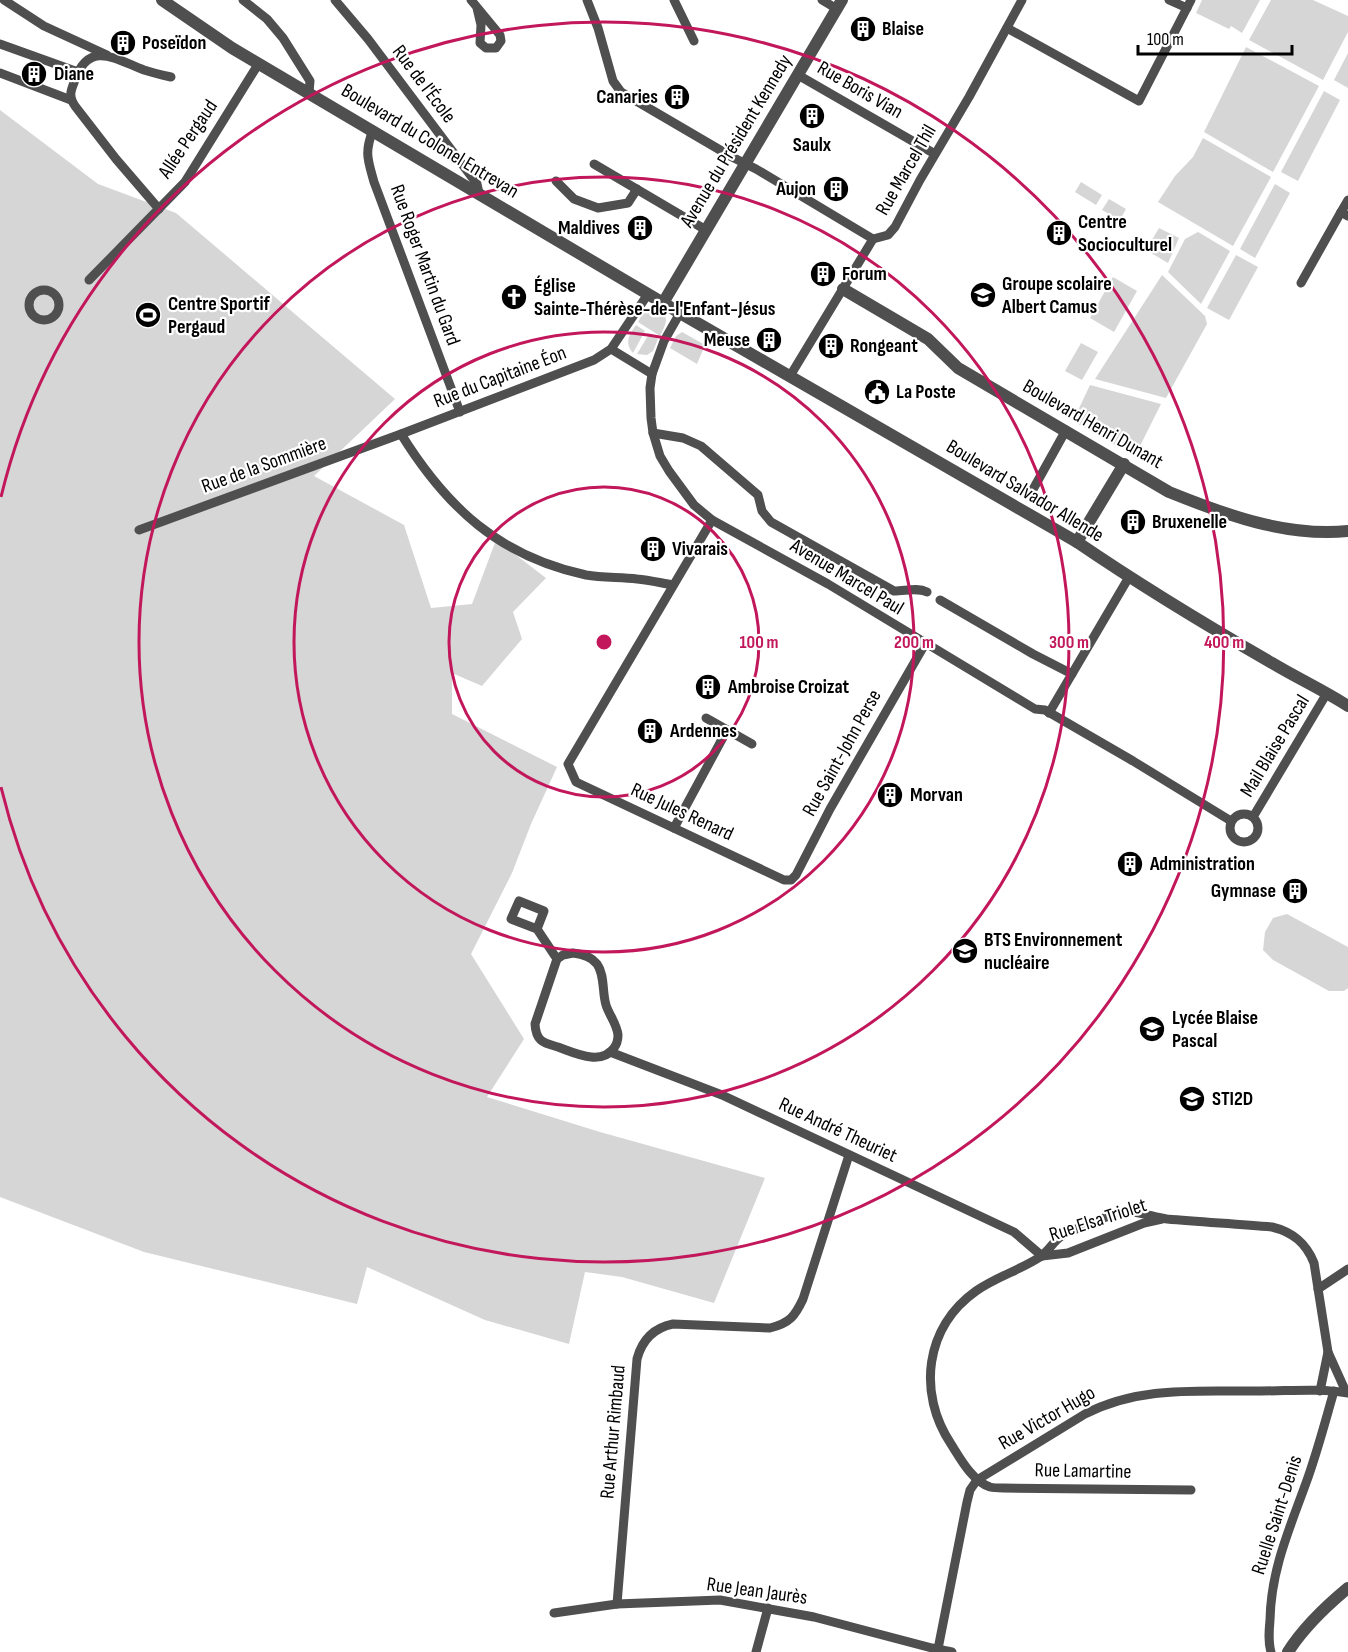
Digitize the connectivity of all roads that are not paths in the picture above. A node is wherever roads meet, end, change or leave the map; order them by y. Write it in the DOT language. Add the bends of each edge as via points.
graph roads {
  1 [pos="4,0"];
  2 [pos="162,0"];
  3 [pos="243,0"];
  4 [pos="335,0"];
  5 [pos="587,0"];
  6 [pos="674,0"];
  7 [pos="822,0"];
  8 [pos="1022,0"];
  9 [pos="1169,0"];
  10 [pos="840,4"];
  11 [pos="1189,4"];
  12 [pos="1007,28"];
  13 [pos="694,41"];
  14 [pos="0,44"];
  15 [pos="109,56"];
  16 [pos="259,63"];
  17 [pos="78,72"];
  18 [pos="0,73"];
  19 [pos="798,75"];
  20 [pos="171,77"];
  21 [pos="309,92"];
  22 [pos="71,100"];
  23 [pos="373,130"];
  24 [pos="935,154"];
  25 [pos="745,163"];
  26 [pos="594,164"];
  27 [pos="556,181"];
  28 [pos="637,189"];
  29 [pos="479,193"];
  30 [pos="1348,200"];
  31 [pos="159,209"];
  32 [pos="1345,214"];
  33 [pos="706,230"];
  34 [pos="873,239"];
  35 [pos="89,280"];
  36 [pos="1301,283"];
  37 [pos="843,290"];
  38 [pos="648,294"];
  39 [pos="663,303"];
  40 [pos="680,313"];
  41 [pos="610,349"];
  42 [pos="652,374"];
  43 [pos="790,376"];
  44 [pos="460,412"];
  45 [pos="1066,430"];
  46 [pos="653,433"];
  47 [pos="401,434"];
  48 [pos="1124,464"];
  49 [pos="1031,493"];
  50 [pos="712,520"];
  51 [pos="139,530"];
  52 [pos="1348,531"];
  53 [pos="1077,542"];
  54 [pos="1129,577"];
  55 [pos="674,585"];
  56 [pos="927,592"];
  57 [pos="940,600"];
  58 [pos="925,644"];
  59 [pos="1072,674"];
  60 [pos="1327,693"];
  61 [pos="1348,706"];
  62 [pos="1049,713"];
  63 [pos="706,717"];
  64 [pos="727,730"];
  65 [pos="752,744"];
  66 [pos="1253,818"];
  67 [pos="1231,821"];
  68 [pos="674,828"];
  69 [pos="791,880"];
  70 [pos="537,929"];
  71 [pos="557,959"];
  72 [pos="610,1052"];
  73 [pos="849,1155"];
  74 [pos="1164,1218"];
  75 [pos="1042,1256"];
  76 [pos="1348,1269"];
  77 [pos="1318,1289"];
  78 [pos="1328,1352"];
  79 [pos="1320,1391"];
  80 [pos="1334,1391"];
  81 [pos="1347,1392"];
  82 [pos="977,1480"];
  83 [pos="1191,1490"];
  84 [pos="1348,1588"];
  85 [pos="617,1604"];
  86 [pos="768,1608"];
  87 [pos="554,1613"];
  88 [pos="938,1649"];
  89 [pos="756,1652"];
  90 [pos="952,1652"];
  91 [pos="1271,1652"];
  92 [pos="1288,1652"];
  1 -- 15 [label="street" via="44,26"];
  2 -- 16 [label="street, Boulevard du Colonel Entrevan"];
  3 -- 21 [label="street" via="283,38 309,81"];
  4 -- 29 [label="street, Rue de l'École" via="477,184"];
  5 -- 25 [label="street" via="616,88"];
  6 -- 13 [label="street"];
  7 -- 10 [label="street"];
  8 -- 12 [label="street, Rue Marcel Thil"];
  9 -- 11 [label="street"];
  10 -- 19 [label="street, Avenue du Président Kennedy"];
  11 -- 12 [label="street" via="1139,100"];
  12 -- 24 [label="street, Rue Marcel Thil"];
  14 -- 17 [label="street"];
  15 -- 17 [label="street" via="90,59"];
  15 -- 20 [label="street"];
  16 -- 21 [label="street, Boulevard du Colonel Entrevan"];
  16 -- 31 [label="street, Allée Pergaud" via="185,182"];
  17 -- 22 [label="street"];
  18 -- 22 [label="street"];
  19 -- 24 [label="street, Rue Boris Vian"];
  19 -- 25 [label="street, Avenue du Président Kennedy"];
  21 -- 23 [label="street, Boulevard du Colonel Entrevan"];
  22 -- 31 [label="street"];
  23 -- 29 [label="street, Boulevard du Colonel Entrevan"];
  23 -- 44 [label="street, Rue Roger Martin du Gard" via="366,155 374,182"];
  24 -- 34 [label="street, Rue Marcel Thil" via="895,227"];
  25 -- 33 [label="street, Avenue du Président Kennedy"];
  25 -- 34 [label="street"];
  26 -- 28 [label="street"];
  27 -- 28 [label="street" via="574,200 598,208 628,203"];
  28 -- 33 [label="street"];
  29 -- 38 [label="street, Boulevard du Colonel Entrevan"];
  30 -- 32 [label="street"];
  31 -- 35 [label="street, Allée Pergaud"];
  32 -- 36 [label="street"];
  33 -- 39 [label="street, Avenue du Président Kennedy"];
  34 -- 37 [label="street, Rue Marcel Thil"];
  37 -- 43 [label="street, Rue Marcel Thil"];
  37 -- 45 [label="street, Boulevard Henri Dunant" via="928,339 958,368"];
  38 -- 39 [label="street, Boulevard du Colonel Entrevan"];
  38 -- 41 [label="street"];
  39 -- 40 [label="street, Boulevard du Colonel Entrevan"];
  40 -- 42 [label="street, Avenue Marcel Paul"];
  40 -- 43 [label="street, Boulevard Salvador Allende"];
  41 -- 42 [label="street"];
  41 -- 44 [label="street, Rue du Capitaine Éon" via="578,367"];
  42 -- 46 [label="street, Avenue Marcel Paul"];
  43 -- 53 [label="street, Boulevard Salvador Allende"];
  44 -- 47 [label="street, Rue du Capitaine Éon"];
  45 -- 48 [label="street, Boulevard Henri Dunant"];
  45 -- 49 [label="street"];
  46 -- 50 [label="street, Avenue Marcel Paul" via="669,471 694,505"];
  46 -- 56 [label="street" via="683,438 701,446 758,495 762,511 778,526 894,591 920,588"];
  47 -- 51 [label="street, Rue de la Sommière"];
  47 -- 55 [label="street" via="429,475 466,516 529,557 589,575"];
  48 -- 52 [label="street, Boulevard Henri Dunant" via="1170,492 1256,523"];
  48 -- 53 [label="street"];
  50 -- 55 [label="street"];
  50 -- 58 [label="street, Avenue Marcel Paul" via="818,578"];
  53 -- 54 [label="street, Boulevard Salvador Allende"];
  54 -- 59 [label="street"];
  54 -- 60 [label="street, Boulevard Salvador Allende"];
  55 -- 68 [label="street, Rue Jules Renard" via="568,764 576,782"];
  57 -- 59 [label="street"];
  58 -- 62 [label="street, Avenue Marcel Paul" via="1035,709"];
  58 -- 69 [label="street, Rue Saint-John Perse"];
  59 -- 62 [label="street"];
  60 -- 61 [label="street, Boulevard Salvador Allende"];
  60 -- 66 [label="street, Mail Blaise Pascal"];
  62 -- 67 [label="street, Avenue Marcel Paul"];
  63 -- 64 [label="street"];
  64 -- 65 [label="street"];
  64 -- 68 [label="street"];
  66 -- 67 [label="street" via="1237,815"];
  66 -- 67 [label="street" via="1258,831 1247,842 1232,837"];
  68 -- 69 [label="street, Rue Jules Renard" via="783,880"];
  70 -- 71 [label="street"];
  71 -- 72 [label="street" via="582,954 598,966 606,1007 618,1036"];
  71 -- 72 [label="street" via="535,1024 538,1039 589,1057"];
  72 -- 73 [label="street, Rue André Theuriet" via="722,1095"];
  73 -- 75 [label="street, Rue André Theuriet" via="1014,1232"];
  73 -- 85 [label="street, Rue Arthur Rimbaud" via="804,1299 790,1320 770,1328 673,1324 656,1329 639,1349"];
  74 -- 75 [label="street, Rue Elsa Triolet" via="1068,1253"];
  74 -- 75 [label="street, Rue Elsa Triolet" via="1128,1212 1114,1215 1062,1236"];
  74 -- 77 [label="street, Rue Elsa Triolet" via="1272,1227 1294,1235 1310,1253"];
  75 -- 82 [label="street, Rue Elsa Triolet" via="965,1299 941,1332 934,1349 929,1384 936,1418"];
  76 -- 77 [label="street"];
  77 -- 78 [label="street, Rue Elsa Triolet"];
  78 -- 79 [label="street, Rue Elsa Triolet"];
  78 -- 81 [label="street, Rue Elsa Triolet"];
  79 -- 80 [label="street, Rue Victor Hugo"];
  79 -- 82 [label="street, Rue Victor Hugo" via="1163,1392 1122,1398 1085,1414"];
  80 -- 81 [label="street, Rue Victor Hugo"];
  80 -- 91 [label="street, Ruelle Saint-Denis" via="1274,1575"];
  82 -- 83 [label="street, Rue Lamartine" via="1003,1488"];
  82 -- 88 [label="street" via="967,1502"];
  84 -- 92 [label="street" via="1317,1615"];
  85 -- 86 [label="street, Rue Jean Jaurès" via="720,1600"];
  85 -- 87 [label="street, Rue Jean Jaurès"];
  86 -- 88 [label="street, Rue Jean Jaurès"];
  86 -- 89 [label="street"];
  88 -- 90 [label="street, Rue Jean Jaurès"];
}
